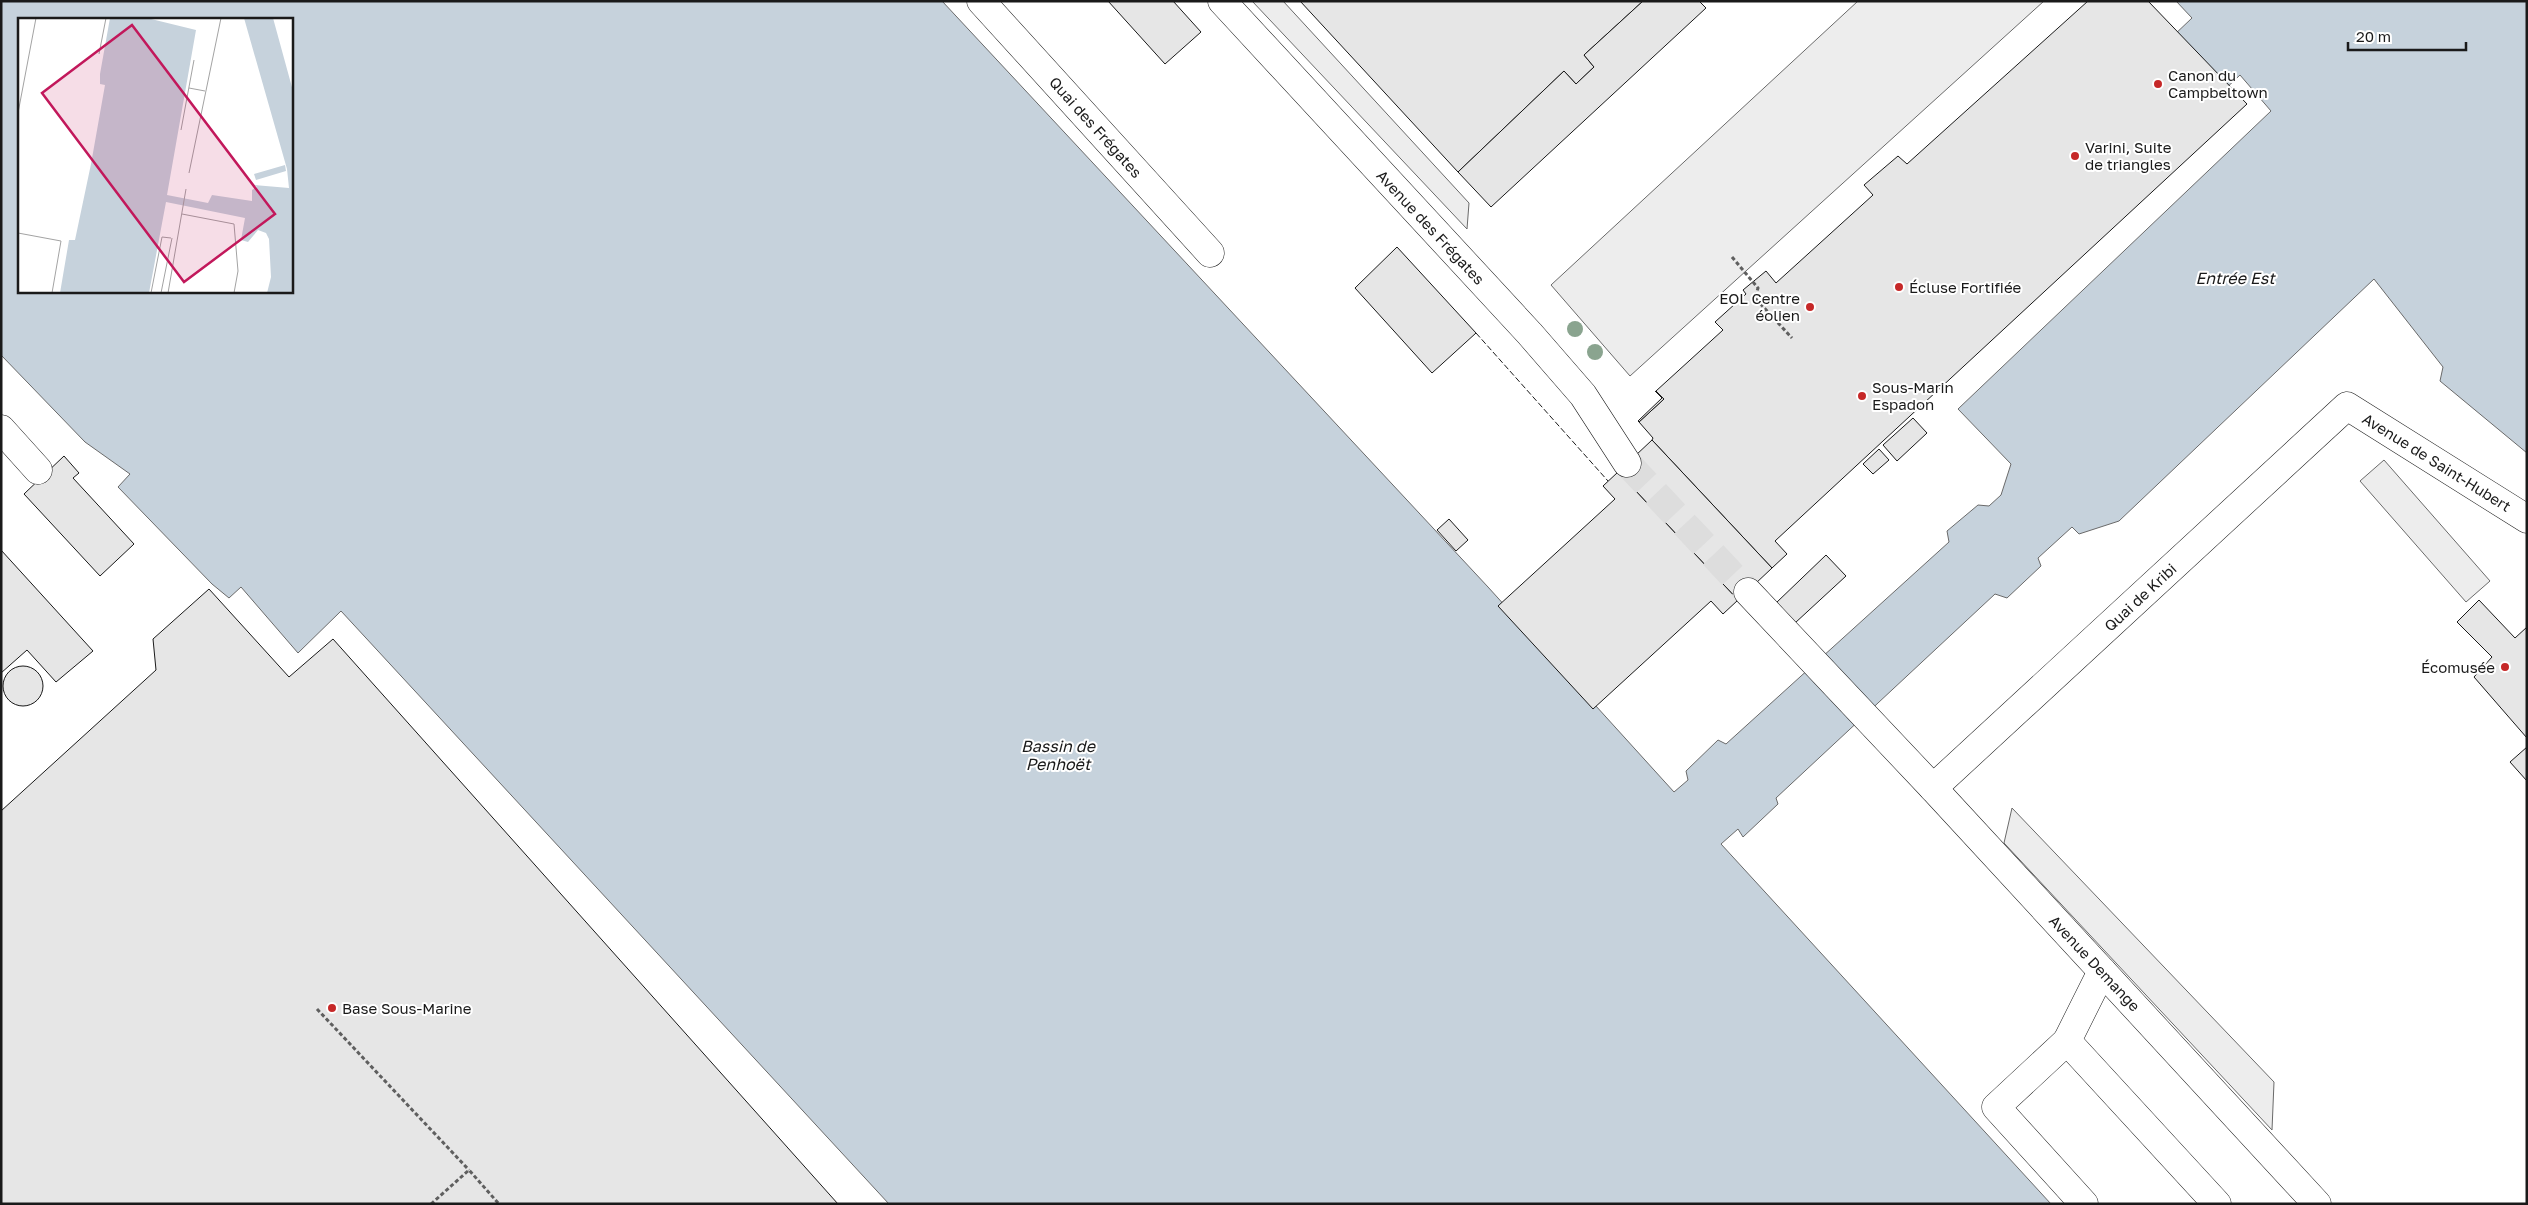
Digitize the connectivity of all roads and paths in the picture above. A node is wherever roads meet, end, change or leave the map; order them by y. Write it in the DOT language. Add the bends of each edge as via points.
graph roads {
  1 [pos="981,1"];
  2 [pos="1222,1"];
  3 [pos="1210,253"];
  4 [pos="1732,257"];
  5 [pos="1792,338"];
  6 [pos="2347,406"];
  7 [pos="1,429"];
  8 [pos="1627,463"];
  9 [pos="38,470"];
  10 [pos="2527,519"];
  11 [pos="1748,592"];
  12 [pos="1933,788"];
  13 [pos="2102,971"];
  14 [pos="317,1009"];
  15 [pos="2067,1041"];
  16 [pos="468,1170"];
  17 [pos="431,1204"];
  18 [pos="499,1204"];
  19 [pos="2084,1204"];
  20 [pos="2217,1204"];
  21 [pos="2318,1204"];
  1 -- 3 [label="street, Quai des Frégates"];
  2 -- 8 [label="street, Avenue des Frégates" via="1530,334 1583,395"];
  4 -- 5 [label="path" via="1758,288 1755,298"];
  6 -- 10 [label="street, Avenue de Saint-Hubert"];
  6 -- 12 [label="street, Quai de Kribi"];
  7 -- 9 [label="street"];
  11 -- 12 [label="street, Avenue Demange"];
  12 -- 13 [label="street, Avenue Demange"];
  13 -- 15 [label="street"];
  13 -- 21 [label="street, Avenue Demange"];
  14 -- 16 [label="path"];
  15 -- 19 [label="street" via="1996,1107"];
  15 -- 20 [label="street"];
  16 -- 17 [label="path"];
  16 -- 18 [label="path"];
}
